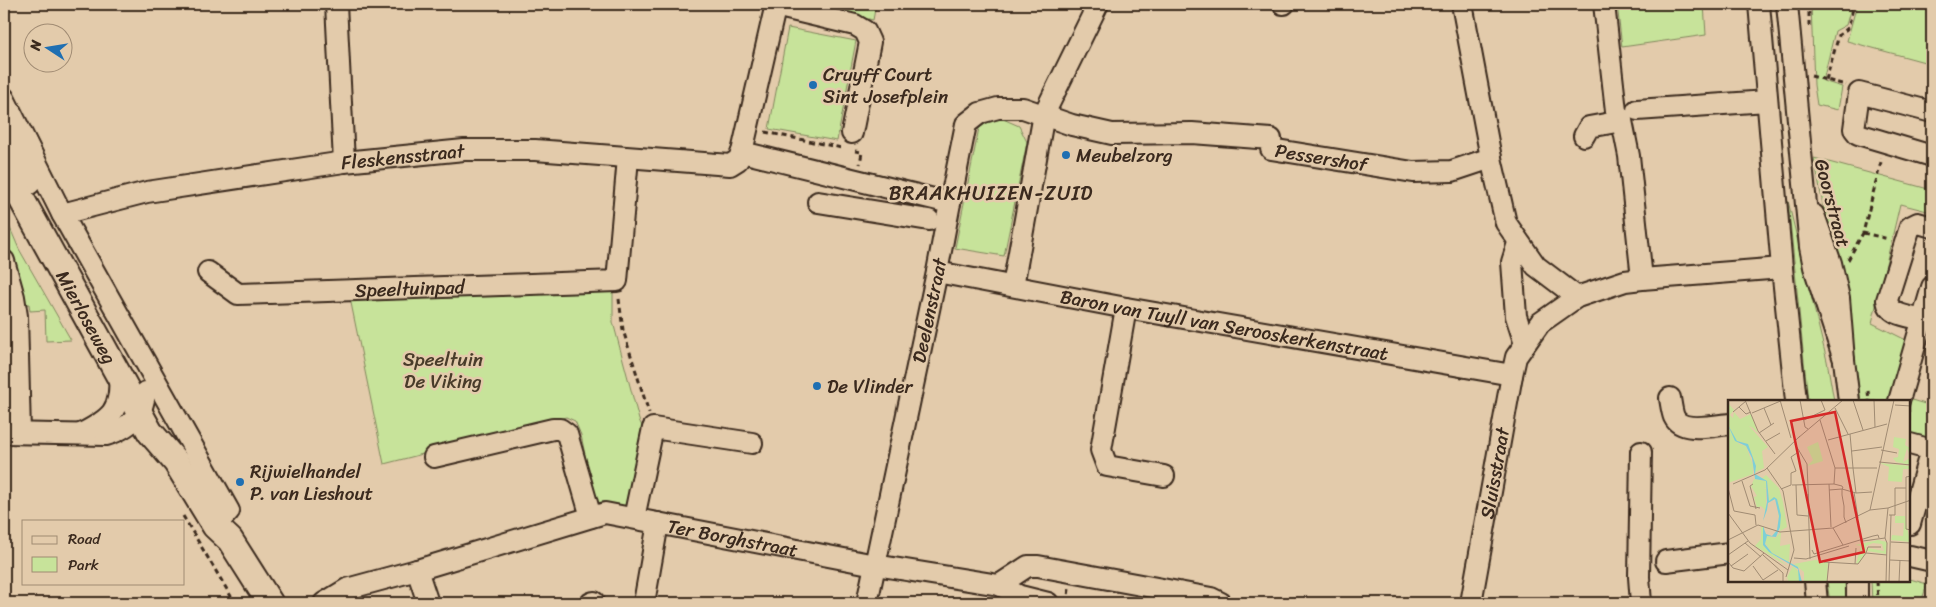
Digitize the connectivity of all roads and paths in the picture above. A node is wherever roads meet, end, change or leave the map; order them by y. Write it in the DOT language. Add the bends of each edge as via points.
graph roads {
  1 [pos="336,4"];
  2 [pos="1098,4"];
  3 [pos="1462,4"];
  4 [pos="1604,4"];
  5 [pos="1759,4"];
  6 [pos="1787,4"];
  7 [pos="1809,4"];
  8 [pos="1854,4"];
  9 [pos="776,5"];
  10 [pos="1808,30"];
  11 [pos="1810,66"];
  12 [pos="1810,76"];
  13 [pos="1826,80"];
  14 [pos="1810,84"];
  15 [pos="1859,93"];
  16 [pos="4,98"];
  17 [pos="1767,101"];
  18 [pos="1932,112"];
  19 [pos="1044,114"];
  20 [pos="1629,116"];
  21 [pos="747,128"];
  22 [pos="852,133"];
  23 [pos="1584,136"];
  24 [pos="4,138"];
  25 [pos="1886,142"];
  26 [pos="742,152"];
  27 [pos="1932,156"];
  28 [pos="628,158"];
  29 [pos="1491,158"];
  30 [pos="1821,161"];
  31 [pos="344,162"];
  32 [pos="4,168"];
  33 [pos="864,182"];
  34 [pos="818,202"];
  35 [pos="950,203"];
  36 [pos="868,210"];
  37 [pos="62,214"];
  38 [pos="929,220"];
  39 [pos="1838,224"];
  40 [pos="1932,227"];
  41 [pos="1863,233"];
  42 [pos="1518,243"];
  43 [pos="1904,243"];
  44 [pos="1846,251"];
  45 [pos="1849,260"];
  46 [pos="4,261"];
  47 [pos="1782,268"];
  48 [pos="1850,269"];
  49 [pos="208,272"];
  50 [pos="937,272"];
  51 [pos="1642,279"];
  52 [pos="617,281"];
  53 [pos="1013,286"];
  54 [pos="1932,287"];
  55 [pos="1577,298"];
  56 [pos="1126,308"];
  57 [pos="109,313"];
  58 [pos="1923,320"];
  59 [pos="1525,344"];
  60 [pos="1512,375"];
  61 [pos="119,376"];
  62 [pos="1866,381"];
  63 [pos="1670,398"];
  64 [pos="1796,400"];
  65 [pos="1849,400"];
  66 [pos="1869,400"];
  67 [pos="1899,400"];
  68 [pos="143,403"];
  69 [pos="1728,424"];
  70 [pos="653,428"];
  71 [pos="12,433"];
  72 [pos="81,434"];
  73 [pos="752,443"];
  74 [pos="1911,444"];
  75 [pos="1931,450"];
  76 [pos="1641,452"];
  77 [pos="434,457"];
  78 [pos="1164,476"];
  79 [pos="590,516"];
  80 [pos="634,518"];
  81 [pos="1911,520"];
  82 [pos="658,523"];
  83 [pos="215,526"];
  84 [pos="1728,553"];
  85 [pos="1911,556"];
  86 [pos="1666,561"];
  87 [pos="1932,561"];
  88 [pos="875,566"];
  89 [pos="417,570"];
  90 [pos="1815,582"];
  91 [pos="1857,582"];
  92 [pos="1877,582"];
  93 [pos="999,585"];
  94 [pos="1141,594"];
  95 [pos="1932,595"];
  96 [pos="253,603"];
  97 [pos="270,603"];
  98 [pos="324,603"];
  99 [pos="428,603"];
  100 [pos="644,603"];
  101 [pos="867,603"];
  102 [pos="1048,603"];
  103 [pos="1221,603"];
  104 [pos="1471,603"];
  105 [pos="1641,603"];
  106 [pos="1818,603"];
  107 [pos="1857,603"];
  108 [pos="1878,603"];
  109 [pos="1927,603"];
  1 -- 31 [label="street"];
  2 -- 19 [label="street"];
  3 -- 29 [label="street"];
  4 -- 20 [label="street" via="1616,111"];
  5 -- 17 [label="street"];
  6 -- 65 [label="street, Goorstraat" via="1810,247 1844,360"];
  7 -- 10 [label="path"];
  8 -- 13 [label="path" via="1848,28 1839,36"];
  9 -- 21 [label="street"];
  9 -- 22 [label="street" via="855,25 865,31 870,42"];
  11 -- 12 [label="path"];
  12 -- 13 [label="path"];
  12 -- 14 [label="path"];
  13 -- 15 [label="path" via="1844,84"];
  15 -- 18 [label="street"];
  15 -- 25 [label="street" via="1854,129 1858,134"];
  16 -- 37 [label="street, Mierloseweg"];
  17 -- 20 [label="street"];
  17 -- 47 [label="street"];
  19 -- 29 [label="street, Pessershof" via="1072,125 1112,134 1192,134 1271,139 1271,149 1413,172 1452,171"];
  19 -- 35 [label="street, Deelenstraat" via="1023,108 998,108 980,113 966,124"];
  19 -- 53 [label="street"];
  20 -- 23 [label="street" via="1589,127"];
  20 -- 51 [label="street" via="1629,156"];
  21 -- 26 [label="street"];
  21 -- 33 [label="path" via="862,152"];
  24 -- 57 [label="main road, Mierloseweg"];
  25 -- 27 [label="street"];
  25 -- 41 [label="path"];
  26 -- 28 [label="street, Fleskensstraat" via="730,165"];
  26 -- 33 [label="street"];
  28 -- 31 [label="street, Fleskensstraat" via="534,150 473,150"];
  28 -- 52 [label="street"];
  29 -- 42 [label="street" via="1506,223"];
  30 -- 39 [label="path, Goorstraat"];
  31 -- 37 [label="street, Fleskensstraat" via="147,192"];
  32 -- 61 [label="main road, Mierloseweg"];
  33 -- 35 [label="street"];
  33 -- 36 [label="street"];
  34 -- 36 [label="street"];
  35 -- 50 [label="street, Deelenstraat"];
  36 -- 38 [label="street"];
  37 -- 57 [label="street, Mierloseweg"];
  40 -- 43 [label="street" via="1914,224 1908,230"];
  41 -- 43 [label="path"];
  41 -- 45 [label="path"];
  42 -- 55 [label="street" via="1536,266"];
  42 -- 59 [label="street" via="1512,262 1516,316"];
  43 -- 58 [label="street" via="1888,306 1894,312"];
  44 -- 45 [label="path, Goorstraat"];
  45 -- 48 [label="path, Goorstraat"];
  46 -- 71 [label="street" via="17,316"];
  47 -- 51 [label="street"];
  47 -- 64 [label="street"];
  49 -- 52 [label="street, Speeltuinpad" via="238,294"];
  50 -- 53 [label="street, Baron van Tuyll van Serooskerkenstraat"];
  50 -- 88 [label="street, Deelenstraat"];
  51 -- 55 [label="street"];
  52 -- 70 [label="path" via="623,330"];
  53 -- 56 [label="street, Baron van Tuyll van Serooskerkenstraat"];
  54 -- 58 [label="street"];
  55 -- 59 [label="street, Sluisstraat" via="1540,323"];
  56 -- 60 [label="street, Baron van Tuyll van Serooskerkenstraat"];
  56 -- 78 [label="street" via="1101,450 1107,466"];
  57 -- 68 [label="main road, Mierloseweg"];
  57 -- 83 [label="street, Mierloseweg" via="229,511"];
  58 -- 67 [label="street"];
  59 -- 60 [label="street, Sluisstraat" via="1516,356"];
  60 -- 104 [label="street, Sluisstraat"];
  61 -- 68 [label="main road, Mierloseweg"];
  61 -- 72 [label="street" via="120,398 114,410 107,419"];
  62 -- 66 [label="path"];
  63 -- 69 [label="street" via="1674,418 1681,425 1695,428"];
  68 -- 72 [label="street" via="124,427 112,433"];
  68 -- 83 [label="main road, Mierloseweg" via="168,437 176,462"];
  70 -- 73 [label="street"];
  70 -- 80 [label="street"];
  71 -- 72 [label="street"];
  74 -- 75 [label="street"];
  75 -- 81 [label="street"];
  76 -- 105 [label="street"];
  77 -- 79 [label="street" via="560,429 567,434"];
  79 -- 80 [label="street, Ter Borghstraat" via="604,513"];
  79 -- 89 [label="street, Ter Borghstraat"];
  80 -- 82 [label="street, Ter Borghstraat"];
  82 -- 88 [label="street, Ter Borghstraat"];
  82 -- 100 [label="street"];
  83 -- 96 [label="main road, Mierloseweg" via="219,550"];
  83 -- 97 [label="main road, Mierloseweg" via="230,540"];
  84 -- 86 [label="street"];
  85 -- 87 [label="street"];
  88 -- 93 [label="street, Ter Borghstraat"];
  88 -- 101 [label="street"];
  89 -- 98 [label="street, Ter Borghstraat" via="347,589"];
  89 -- 99 [label="street"];
  90 -- 106 [label="street"];
  91 -- 107 [label="street"];
  92 -- 108 [label="path"];
  93 -- 94 [label="street" via="1028,566 1038,566"];
  93 -- 102 [label="street, Ter Borghstraat" via="1020,596"];
  94 -- 103 [label="street" via="1211,598"];
  95 -- 109 [label="path"];
}
